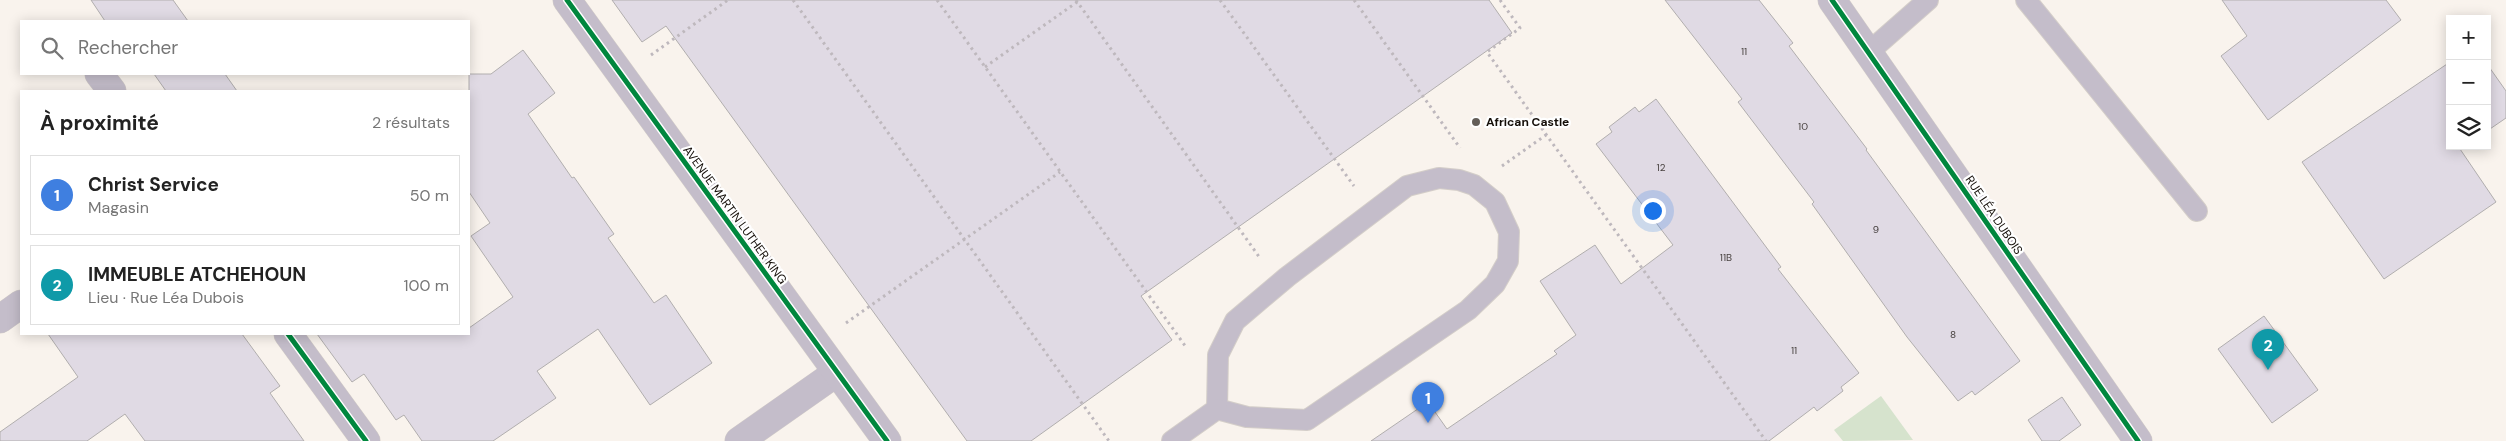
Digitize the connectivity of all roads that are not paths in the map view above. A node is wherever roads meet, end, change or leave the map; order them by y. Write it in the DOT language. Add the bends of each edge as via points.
graph roads {
  1 [pos="567,0"];
  2 [pos="1832,0"];
  3 [pos="1928,0"];
  4 [pos="2026,0"];
  5 [pos="1870,52"];
  6 [pos="100,75"];
  7 [pos="111,90"];
  8 [pos="2198,211"];
  9 [pos="20,305"];
  10 [pos="0,319"];
  11 [pos="289,335"];
  12 [pos="836,373"];
  13 [pos="1217,399"];
  14 [pos="366,441"];
  15 [pos="739,441"];
  16 [pos="887,441"];
  17 [pos="1172,441"];
  18 [pos="2138,441"];
  1 -- 12 [label="street, AVENUE MARTIN LUTHER KING"];
  2 -- 5 [label="street, RUE LÉA DUBOIS"];
  3 -- 5 [label="lane"];
  4 -- 8 [label="lane"];
  5 -- 18 [label="street, RUE LÉA DUBOIS"];
  6 -- 7 [label="street"];
  9 -- 10 [label="street"];
  11 -- 14 [label="street"];
  12 -- 15 [label="street"];
  12 -- 16 [label="street, AVENUE MARTIN LUTHER KING"];
  13 -- 13 [label="lane" via="1246,417 1307,420 1468,310 1495,284 1508,261 1509,232 1495,202 1478,182 1440,178 1407,186 1279,283 1235,321 1218,355"];
  13 -- 17 [label="lane"];
}
